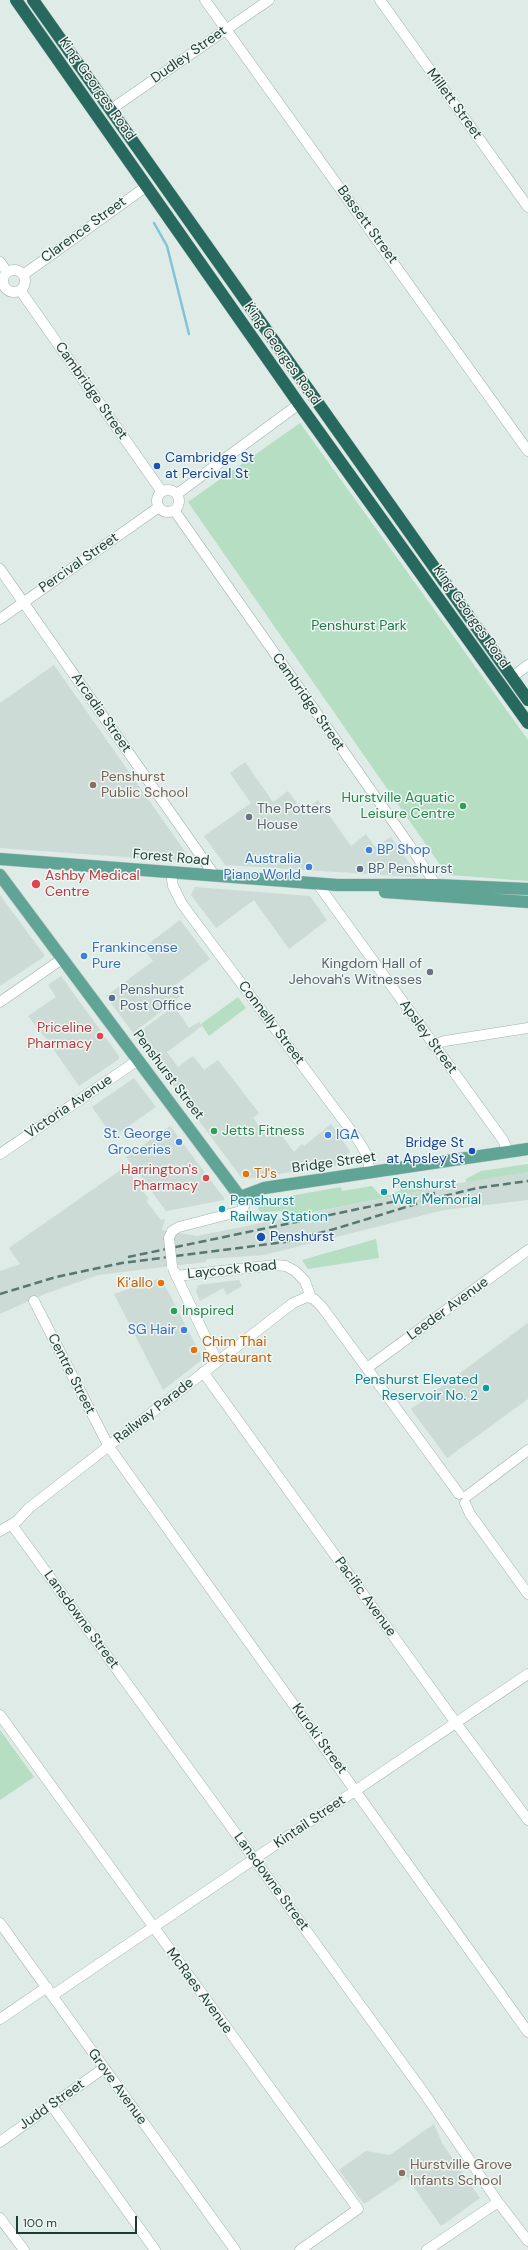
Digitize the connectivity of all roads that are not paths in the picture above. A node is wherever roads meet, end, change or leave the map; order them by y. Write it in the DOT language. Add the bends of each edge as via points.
graph roads {
  1 [pos="16,0"];
  2 [pos="33,0"];
  3 [pos="205,0"];
  4 [pos="268,0"];
  5 [pos="380,0"];
  6 [pos="227,29"];
  7 [pos="110,110"];
  8 [pos="147,186"];
  9 [pos="528,207"];
  10 [pos="0,262"];
  11 [pos="7,272"];
  12 [pos="23,275"];
  13 [pos="2,289"];
  14 [pos="20,290"];
  15 [pos="290,363"];
  16 [pos="299,404"];
  17 [pos="528,451"];
  18 [pos="162,492"];
  19 [pos="177,494"];
  20 [pos="159,507"];
  21 [pos="174,510"];
  22 [pos="0,569"];
  23 [pos="23,602"];
  24 [pos="0,619"];
  25 [pos="528,665"];
  26 [pos="512,677"];
  27 [pos="528,700"];
  28 [pos="528,722"];
  29 [pos="0,859"];
  30 [pos="171,873"];
  31 [pos="0,875"];
  32 [pos="215,876"];
  33 [pos="317,884"];
  34 [pos="528,889"];
  35 [pos="436,890"];
  36 [pos="528,902"];
  37 [pos="62,959"];
  38 [pos="0,1002"];
  39 [pos="528,1028"];
  40 [pos="433,1045"];
  41 [pos="138,1060"];
  42 [pos="528,1149"];
  43 [pos="508,1152"];
  44 [pos="0,1154"];
  45 [pos="370,1173"];
  46 [pos="240,1197"];
  47 [pos="528,1250"];
  48 [pos="174,1271"];
  49 [pos="311,1298"];
  50 [pos="34,1301"];
  51 [pos="217,1361"];
  52 [pos="367,1368"];
  53 [pos="203,1372"];
  54 [pos="108,1447"];
  55 [pos="528,1450"];
  56 [pos="464,1497"];
  57 [pos="12,1525"];
  58 [pos="0,1531"];
  59 [pos="528,1594"];
  60 [pos="528,1674"];
  61 [pos="0,1715"];
  62 [pos="456,1723"];
  63 [pos="356,1790"];
  64 [pos="528,1820"];
  65 [pos="255,1860"];
  66 [pos="0,1923"];
  67 [pos="154,1928"];
  68 [pos="50,1991"];
  69 [pos="0,2019"];
  70 [pos="528,2032"];
  71 [pos="104,2068"];
  72 [pos="52,2106"];
  73 [pos="0,2142"];
  74 [pos="498,2202"];
  75 [pos="0,2218"];
  76 [pos="528,2241"];
  77 [pos="24,2250"];
  78 [pos="155,2250"];
  79 [pos="235,2250"];
  80 [pos="300,2250"];
  81 [pos="427,2250"];
  1 -- 8 [label="highway, King Georges Road"];
  2 -- 7 [label="highway, King Georges Road"];
  3 -- 6 [label="street, Bassett Street"];
  4 -- 6 [label="street, Dudley Street"];
  5 -- 9 [label="street, Millett Street"];
  6 -- 7 [label="street, Dudley Street"];
  6 -- 17 [label="street, Bassett Street"];
  7 -- 15 [label="highway, King Georges Road"];
  8 -- 12 [label="street, Clarence Street"];
  8 -- 16 [label="highway, King Georges Road"];
  10 -- 11 [label="street"];
  11 -- 12 [label="street" via="13,270"];
  11 -- 13 [label="street" via="2,281"];
  12 -- 14 [label="street" via="24,285"];
  13 -- 14 [label="street" via="10,292"];
  14 -- 18 [label="street, Cambridge Street"];
  15 -- 16 [label="highway" via="289,375 302,396"];
  15 -- 26 [label="highway, King Georges Road"];
  16 -- 19 [label="street"];
  16 -- 28 [label="highway, King Georges Road"];
  18 -- 19 [label="street" via="171,490"];
  18 -- 20 [label="street" via="157,497"];
  19 -- 21 [label="street" via="178,504"];
  20 -- 21 [label="street" via="168,512"];
  20 -- 23 [label="street, Percival Street"];
  21 -- 35 [label="street, Cambridge Street"];
  22 -- 23 [label="street, Arcadia Street"];
  23 -- 24 [label="street, Percival Street"];
  23 -- 32 [label="street, Arcadia Street"];
  25 -- 26 [label="street"];
  26 -- 27 [label="highway, King Georges Road"];
  29 -- 30 [label="main road, Forest Road"];
  30 -- 32 [label="main road, Forest Road"];
  30 -- 45 [label="street, Connelly Street" via="178,898 358,1140 367,1155"];
  31 -- 37 [label="main road, Penshurst Street"];
  32 -- 33 [label="main road, Forest Road"];
  33 -- 35 [label="main road, Forest Road"];
  33 -- 40 [label="street, Apsley Street"];
  34 -- 35 [label="main road, Forest Road"];
  35 -- 36 [label="main road, Forest Road"];
  37 -- 38 [label="street"];
  37 -- 41 [label="main road, Penshurst Street"];
  39 -- 40 [label="street"];
  40 -- 43 [label="street, Apsley Street" via="503,1140"];
  41 -- 44 [label="street, Victoria Avenue"];
  41 -- 46 [label="main road, Penshurst Street"];
  42 -- 43 [label="main road, Bridge Street"];
  43 -- 45 [label="main road, Bridge Street"];
  45 -- 46 [label="main road, Bridge Street" via="264,1188"];
  46 -- 48 [label="street, bridge" via="244,1206 241,1211 172,1231 169,1238"];
  47 -- 52 [label="street, Leeder Avenue"];
  48 -- 49 [label="street, Laycock Road" via="286,1266 296,1271 305,1281"];
  48 -- 51 [label="street"];
  49 -- 51 [label="street, Railway Parade" via="304,1297 293,1303"];
  49 -- 52 [label="street, Laycock Road" via="322,1307"];
  50 -- 54 [label="street, Centre Street"];
  51 -- 53 [label="street, Railway Parade"];
  52 -- 56 [label="street, Laycock Road"];
  53 -- 54 [label="street, Railway Parade"];
  53 -- 62 [label="street, Pacific Avenue"];
  54 -- 57 [label="street, Railway Parade" via="29,1508"];
  54 -- 63 [label="street, Kuroki Street"];
  55 -- 56 [label="street"];
  56 -- 59 [label="street, Laycock Road" via="470,1514"];
  57 -- 58 [label="street, Railway Parade"];
  57 -- 65 [label="street, Lansdowne Street"];
  60 -- 62 [label="street, Kintail Street"];
  61 -- 67 [label="street, McRaes Avenue"];
  62 -- 63 [label="street, Kintail Street"];
  62 -- 64 [label="street, Pacific Avenue"];
  63 -- 65 [label="street, Kintail Street"];
  63 -- 70 [label="street, Kuroki Street"];
  65 -- 67 [label="street, Kintail Street"];
  65 -- 74 [label="street, Lansdowne Street" via="424,2093"];
  66 -- 68 [label="street, Grove Avenue"];
  67 -- 68 [label="street, Kintail Street"];
  67 -- 80 [label="street, McRaes Avenue" via="358,2209"];
  68 -- 69 [label="street, Kintail Street"];
  68 -- 71 [label="street, Grove Avenue"];
  71 -- 72 [label="street, Judd Street"];
  71 -- 79 [label="street, Grove Avenue"];
  72 -- 73 [label="street, Judd Street"];
  72 -- 78 [label="street"];
  74 -- 76 [label="street, Lansdowne Street"];
  74 -- 81 [label="street"];
  75 -- 77 [label="street"];
}
